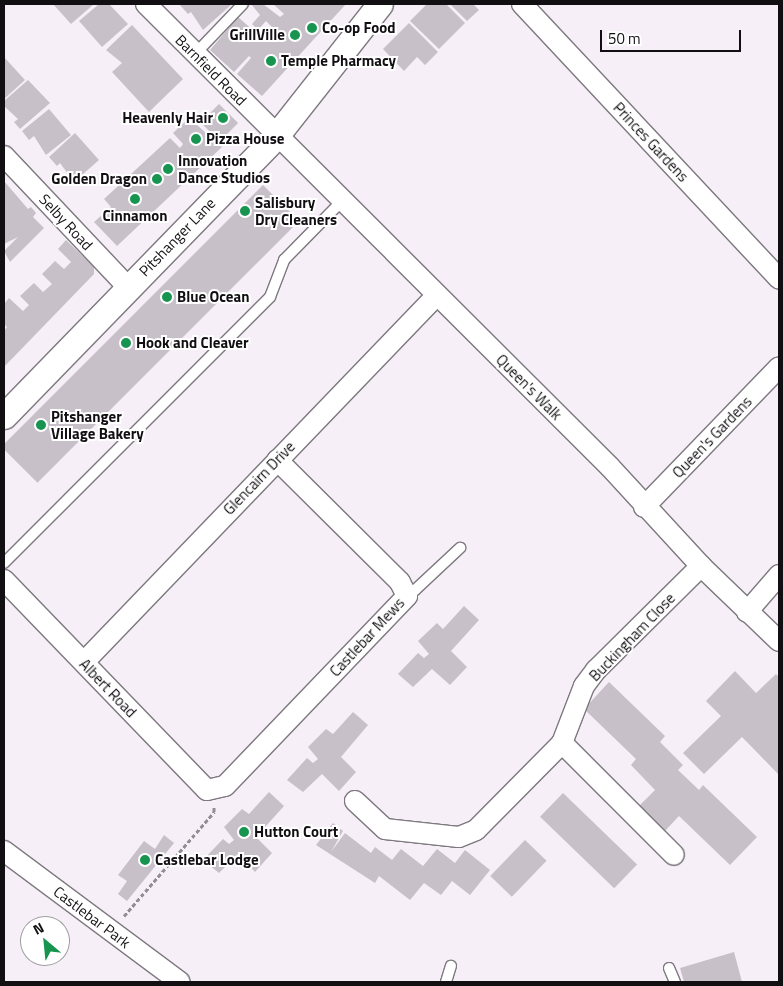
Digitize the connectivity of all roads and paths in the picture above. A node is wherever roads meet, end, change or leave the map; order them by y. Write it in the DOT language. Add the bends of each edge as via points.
graph roads {
  1 [pos="146,4"];
  2 [pos="243,4"];
  3 [pos="380,4"];
  4 [pos="522,4"];
  5 [pos="195,54"];
  6 [pos="276,136"];
  7 [pos="4,156"];
  8 [pos="342,201"];
  9 [pos="779,280"];
  10 [pos="128,287"];
  11 [pos="436,296"];
  12 [pos="779,367"];
  13 [pos="4,416"];
  14 [pos="276,460"];
  15 [pos="644,507"];
  16 [pos="460,548"];
  17 [pos="4,563"];
  18 [pos="701,566"];
  19 [pos="779,575"];
  20 [pos="4,580"];
  21 [pos="404,591"];
  22 [pos="747,612"];
  23 [pos="779,641"];
  24 [pos="84,662"];
  25 [pos="562,743"];
  26 [pos="215,791"];
  27 [pos="355,801"];
  28 [pos="4,851"];
  29 [pos="674,855"];
  30 [pos="110,931"];
  31 [pos="451,966"];
  32 [pos="669,968"];
  33 [pos="180,982"];
  34 [pos="446,982"];
  35 [pos="675,982"];
  1 -- 5 [label="street, Barnfield Road"];
  2 -- 5 [label="lane"];
  3 -- 6 [label="street, Pitshanger Lane"];
  4 -- 9 [label="street, Princes Gardens"];
  5 -- 6 [label="street, Barnfield Road"];
  6 -- 8 [label="street, Queen's Walk"];
  6 -- 10 [label="street, Pitshanger Lane"];
  7 -- 10 [label="street, Selby Road"];
  8 -- 11 [label="street, Queen's Walk"];
  8 -- 17 [label="lane" via="284,260 270,296"];
  10 -- 13 [label="street, Pitshanger Lane"];
  11 -- 14 [label="street, Glencairn Drive"];
  11 -- 15 [label="street, Queen's Walk" via="610,467"];
  12 -- 15 [label="street, Queen's Gardens"];
  14 -- 21 [label="street, Castlebar Mews" via="400,582"];
  14 -- 24 [label="street, Glencairn Drive"];
  15 -- 18 [label="street, Queen's Walk"];
  16 -- 21 [label="lane" via="416,590"];
  18 -- 22 [label="street, Queen's Walk"];
  18 -- 25 [label="street, Buckingham Close" via="596,670 584,686"];
  19 -- 22 [label="street"];
  20 -- 24 [label="street, Albert Road"];
  21 -- 26 [label="street, Castlebar Mews" via="406,596 225,786"];
  22 -- 23 [label="street, Queen's Walk"];
  24 -- 26 [label="street, Albert Road" via="207,790"];
  25 -- 27 [label="street, Buckingham Close" via="476,830 459,837 385,829"];
  25 -- 29 [label="street"];
  26 -- 30 [label="path" via="214,812"];
  28 -- 30 [label="street, Castlebar Park"];
  30 -- 33 [label="street, Castlebar Park"];
  31 -- 34 [label="lane"];
  32 -- 35 [label="lane"];
}
